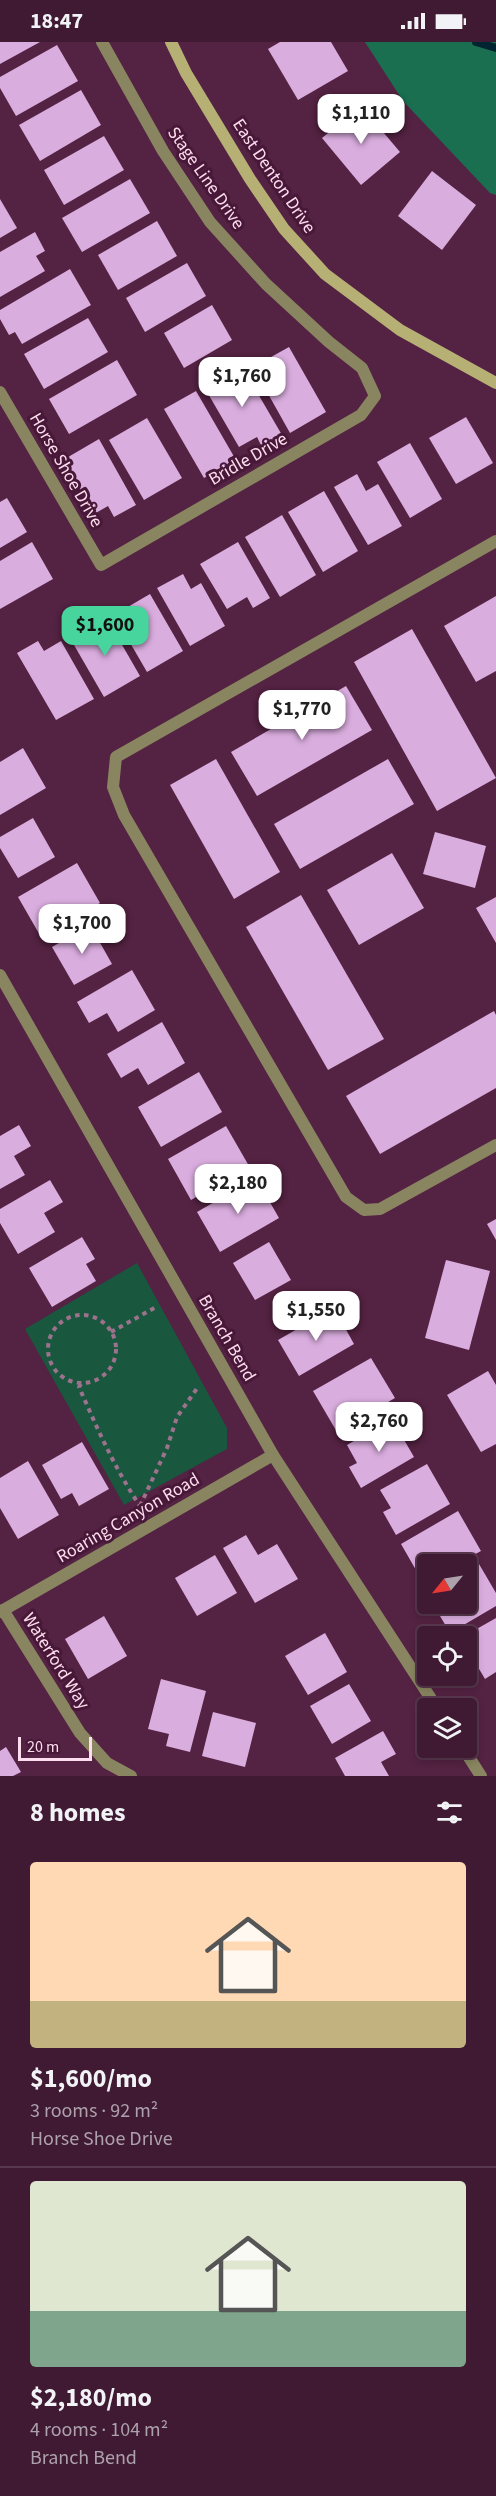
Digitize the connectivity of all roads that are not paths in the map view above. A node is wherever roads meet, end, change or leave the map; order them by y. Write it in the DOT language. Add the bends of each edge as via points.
graph roads {
  1 [pos="102,42"];
  2 [pos="171,42"];
  3 [pos="329,342"];
  4 [pos="496,383"];
  5 [pos="0,392"];
  6 [pos="496,541"];
  7 [pos="101,565"];
  8 [pos="0,975"];
  9 [pos="496,1145"];
  10 [pos="273,1455"];
  11 [pos="2,1611"];
  12 [pos="431,1698"];
  13 [pos="469,1758"];
  14 [pos="131,1776"];
  15 [pos="481,1776"];
  1 -- 3 [label="street, Stage Line Drive" via="163,151 210,222 266,284"];
  2 -- 4 [label="street, East Denton Drive" via="250,179 284,229 325,274 400,330"];
  3 -- 7 [label="street, Bridle Drive" via="362,369 375,396 361,415"];
  5 -- 7 [label="street, Horse Shoe Drive"];
  6 -- 9 [label="street" via="116,757 113,787 124,815 346,1197 364,1210 380,1209"];
  8 -- 10 [label="street, Branch Bend"];
  10 -- 11 [label="street, Roaring Canyon Road"];
  10 -- 12 [label="street, Branch Bend"];
  11 -- 14 [label="street, Waterford Way" via="80,1733 107,1763"];
  13 -- 15 [label="street"];
}
